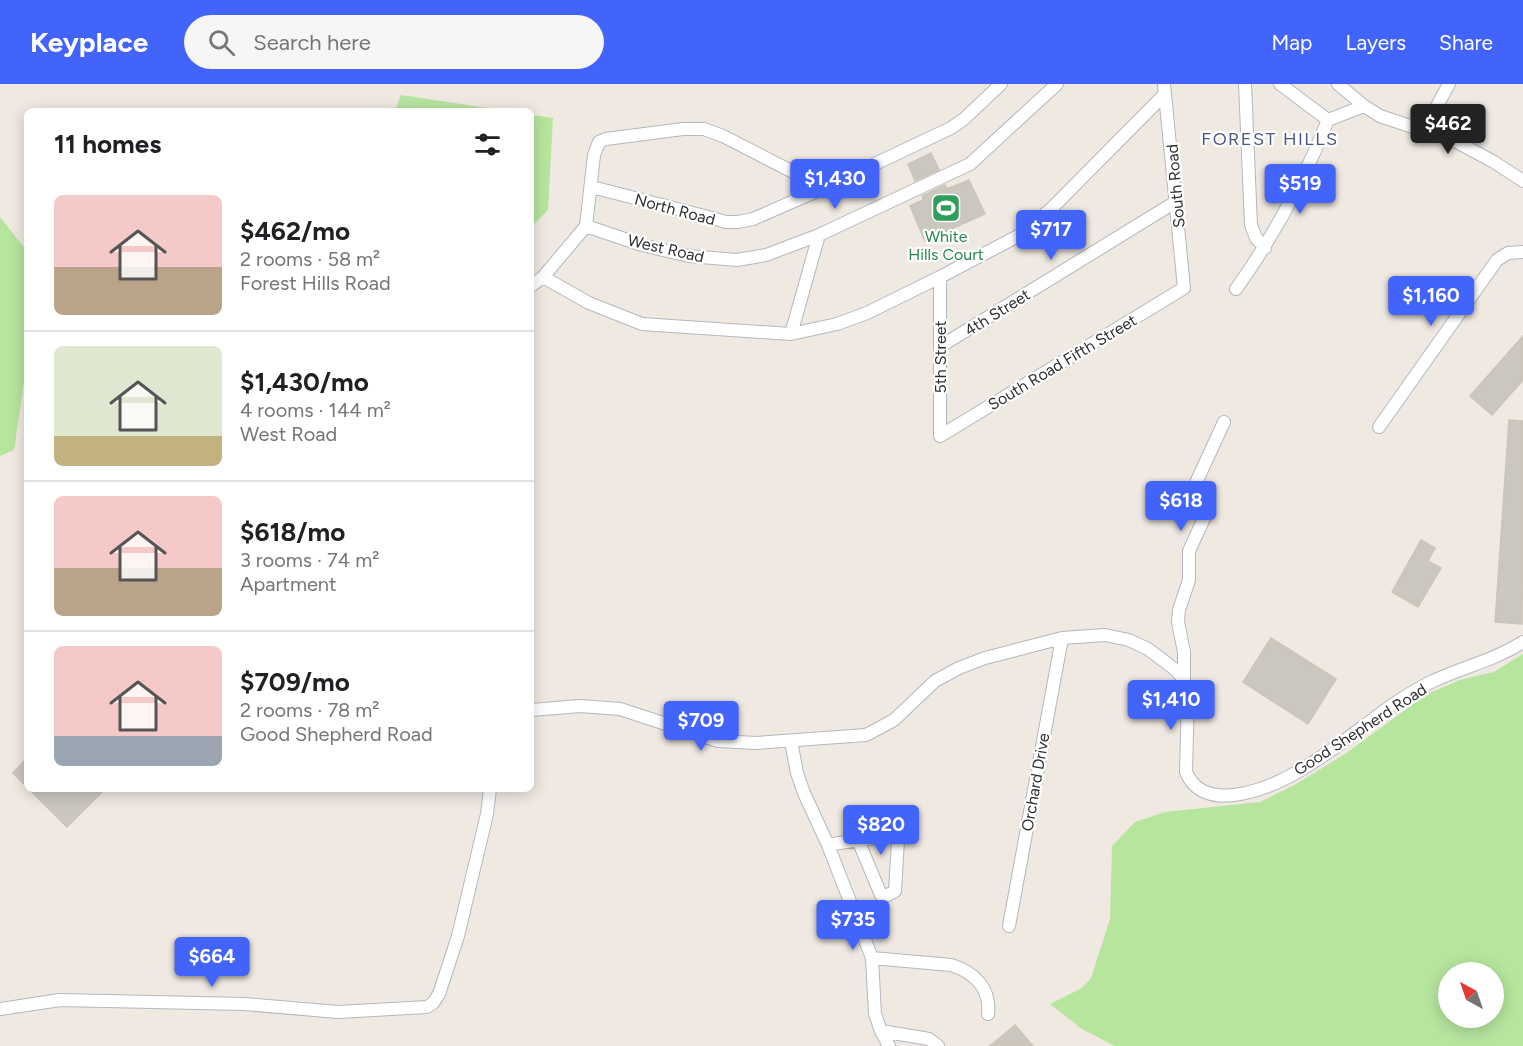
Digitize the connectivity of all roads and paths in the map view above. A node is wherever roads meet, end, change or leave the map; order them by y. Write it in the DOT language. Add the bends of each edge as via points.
graph roads {
  1 [pos="1001,84"];
  2 [pos="1057,84"];
  3 [pos="1245,84"];
  4 [pos="1280,84"];
  5 [pos="1338,84"];
  6 [pos="1449,84"];
  7 [pos="1164,90"];
  8 [pos="1364,105"];
  9 [pos="1328,120"];
  10 [pos="1424,130"];
  11 [pos="1523,181"];
  12 [pos="592,187"];
  13 [pos="825,188"];
  14 [pos="1177,201"];
  15 [pos="586,226"];
  16 [pos="819,234"];
  17 [pos="1265,249"];
  18 [pos="1523,252"];
  19 [pos="543,277"];
  20 [pos="940,277"];
  21 [pos="534,284"];
  22 [pos="1184,288"];
  23 [pos="1236,289"];
  24 [pos="791,334"];
  25 [pos="941,346"];
  26 [pos="1224,422"];
  27 [pos="1379,427"];
  28 [pos="940,436"];
  29 [pos="1062,638"];
  30 [pos="1523,642"];
  31 [pos="1184,680"];
  32 [pos="534,711"];
  33 [pos="792,741"];
  34 [pos="490,792"];
  35 [pos="858,840"];
  36 [pos="828,845"];
  37 [pos="1009,926"];
  38 [pos="872,958"];
  39 [pos="0,1010"];
  40 [pos="988,1014"];
  41 [pos="881,1031"];
  42 [pos="889,1046"];
  43 [pos="938,1046"];
  1 -- 13 [label="street, North Road" via="951,128"];
  2 -- 16 [label="street, West Road" via="970,164"];
  3 -- 17 [label="street" via="1251,225"];
  4 -- 9 [label="street"];
  5 -- 8 [label="street"];
  6 -- 10 [label="street"];
  7 -- 14 [label="street, South Road"];
  7 -- 20 [label="street" via="1052,208 1020,235"];
  8 -- 9 [label="street"];
  8 -- 10 [label="street" via="1380,116"];
  9 -- 17 [label="street" via="1304,176"];
  10 -- 11 [label="street" via="1455,141"];
  12 -- 13 [label="street, North Road" via="726,222 753,219"];
  12 -- 13 [label="street" via="599,142 704,129"];
  12 -- 15 [label="street"];
  14 -- 22 [label="street, South Road"];
  14 -- 25 [label="street, 4th Street"];
  15 -- 16 [label="street, West Road" via="689,256 737,260 766,255"];
  15 -- 19 [label="street"];
  16 -- 24 [label="street"];
  17 -- 23 [label="street"];
  18 -- 27 [label="street" via="1508,253 1497,260"];
  19 -- 21 [label="street"];
  19 -- 24 [label="street" via="590,303 642,324"];
  20 -- 24 [label="street" via="867,313"];
  20 -- 25 [label="street, 5th Street"];
  22 -- 28 [label="street, South Road Fifth Street"];
  25 -- 28 [label="street, 5th Street"];
  26 -- 31 [label="street, Good Shepherd Road" via="1195,485 1206,514 1189,551 1189,580 1179,610"];
  29 -- 31 [label="street" via="1105,635 1128,640 1164,660"];
  29 -- 33 [label="street" via="959,668 934,681 894,720 866,735"];
  29 -- 37 [label="street, Orchard Drive"];
  30 -- 31 [label="street, Good Shepherd Road" via="1483,663 1431,681 1298,772 1256,789 1224,796 1212,796 1196,787 1186,772 1188,695"];
  32 -- 33 [label="street" via="580,706 620,709 718,741"];
  33 -- 36 [label="street" via="797,773"];
  34 -- 39 [label="street" via="458,936 439,994 427,1007 338,1012 244,1004 60,1000"];
  35 -- 35 [label="street" via="893,835 898,838 893,894 881,895"];
  35 -- 36 [label="street"];
  36 -- 38 [label="street"];
  38 -- 40 [label="street" via="963,969 984,988"];
  38 -- 41 [label="street" via="875,1014"];
  41 -- 42 [label="street"];
  41 -- 43 [label="street" via="929,1039"];
}
